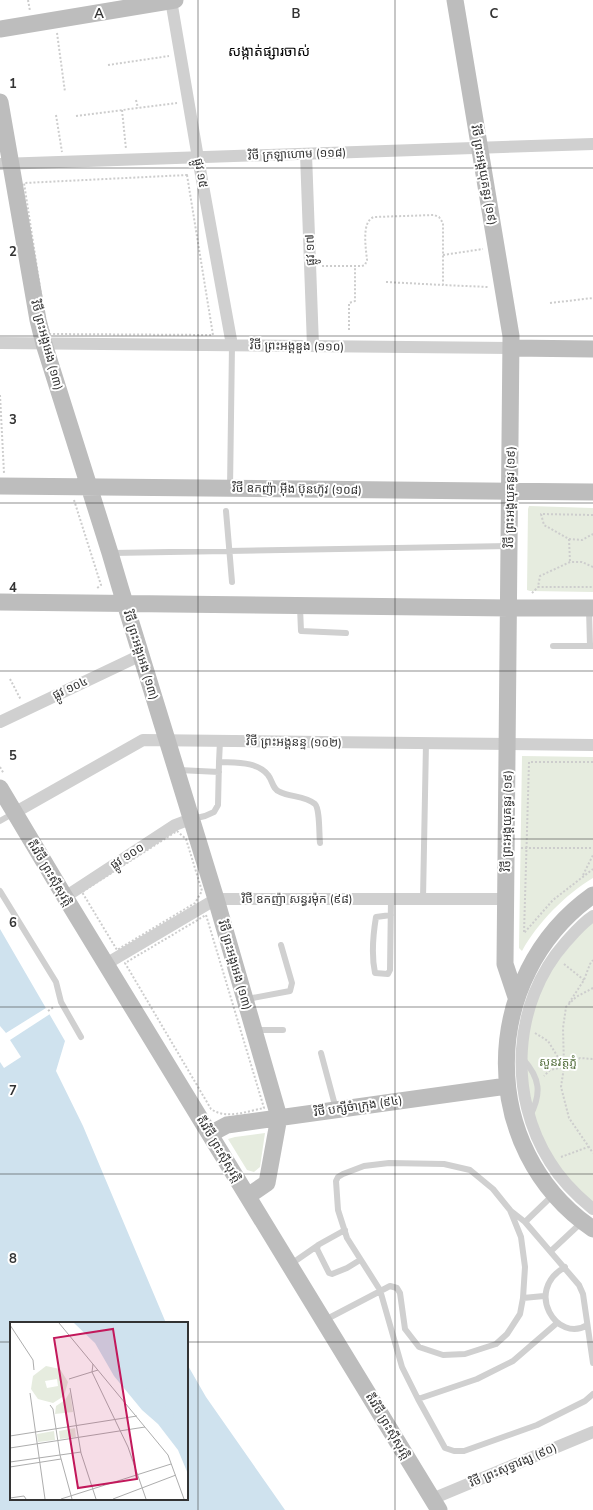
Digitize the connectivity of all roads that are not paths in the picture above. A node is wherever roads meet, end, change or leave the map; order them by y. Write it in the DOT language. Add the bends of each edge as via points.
graph roads {
  1 [pos="171,0"];
  2 [pos="175,0"];
  3 [pos="455,0"];
  4 [pos="0,29"];
  5 [pos="0,102"];
  6 [pos="593,144"];
  7 [pos="480,148"];
  8 [pos="306,154"];
  9 [pos="198,158"];
  10 [pos="5,164"];
  11 [pos="0,344"];
  12 [pos="44,344"];
  13 [pos="232,345"];
  14 [pos="313,346"];
  15 [pos="511,348"];
  16 [pos="593,349"];
  17 [pos="2,486"];
  18 [pos="89,487"];
  19 [pos="230,488"];
  20 [pos="510,492"];
  21 [pos="593,492"];
  22 [pos="226,511"];
  23 [pos="509,546"];
  24 [pos="230,551"];
  25 [pos="110,553"];
  26 [pos="232,582"];
  27 [pos="0,602"];
  28 [pos="125,603"];
  29 [pos="300,605"];
  30 [pos="509,608"];
  31 [pos="591,608"];
  32 [pos="346,633"];
  33 [pos="554,646"];
  34 [pos="591,646"];
  35 [pos="141,655"];
  36 [pos="0,722"];
  37 [pos="167,740"];
  38 [pos="220,741"];
  39 [pos="426,743"];
  40 [pos="508,744"];
  41 [pos="593,745"];
  42 [pos="219,762"];
  43 [pos="176,770"];
  44 [pos="219,772"];
  45 [pos="0,788"];
  46 [pos="7,817"];
  47 [pos="191,819"];
  48 [pos="320,843"];
  49 [pos="0,891"];
  50 [pos="593,895"];
  51 [pos="65,897"];
  52 [pos="216,899"];
  53 [pos="391,899"];
  54 [pos="422,899"];
  55 [pos="506,899"];
  56 [pos="391,915"];
  57 [pos="593,916"];
  58 [pos="281,945"];
  59 [pos="106,964"];
  60 [pos="516,997"];
  61 [pos="245,1000"];
  62 [pos="254,1030"];
  63 [pos="283,1030"];
  64 [pos="81,1037"];
  65 [pos="506,1049"];
  66 [pos="321,1053"];
  67 [pos="521,1057"];
  68 [pos="507,1086"];
  69 [pos="336,1109"];
  70 [pos="530,1116"];
  71 [pos="279,1117"];
  72 [pos="517,1129"];
  73 [pos="210,1134"];
  74 [pos="554,1194"];
  75 [pos="248,1196"];
  76 [pos="510,1210"];
  77 [pos="589,1220"];
  78 [pos="525,1222"];
  79 [pos="344,1230"];
  80 [pos="317,1246"];
  81 [pos="551,1251"];
  82 [pos="360,1260"];
  83 [pos="290,1264"];
  84 [pos="565,1267"];
  85 [pos="380,1290"];
  86 [pos="544,1296"];
  87 [pos="522,1298"];
  88 [pos="324,1321"];
  89 [pos="557,1323"];
  90 [pos="587,1325"];
  91 [pos="593,1363"];
  92 [pos="593,1394"];
  93 [pos="418,1399"];
  94 [pos="593,1432"];
  95 [pos="436,1504"];
  1 -- 2 [label="street"];
  1 -- 4 [label="street"];
  1 -- 9 [label="street, ផ្លូវ ១៥"];
  3 -- 7 [label="street, វិថី ព្រះអង្គយុគន្ធរ (១៩)"];
  5 -- 10 [label="street, វិថី ព្រះអង្គអេង (១៣)"];
  6 -- 7 [label="street, វិថី ក្រឡាហោម (១១៨)"];
  7 -- 8 [label="street, វិថី ក្រឡាហោម (១១៨)"];
  7 -- 15 [label="street, វិថី ព្រះអង្គយុគន្ធរ (១៩)"];
  8 -- 9 [label="street, វិថី ក្រឡាហោម (១១៨)"];
  8 -- 14 [label="street, ផ្លូវ ១៧"];
  9 -- 10 [label="street, វិថី ក្រឡាហោម (១១៨)"];
  9 -- 13 [label="street, ផ្លូវ ១៥"];
  10 -- 12 [label="street, វិថី ព្រះអង្គអេង (១៣)"];
  11 -- 12 [label="street, វិថី ព្រះអង្គឌួង (១១០)"];
  12 -- 13 [label="street, វិថី ព្រះអង្គឌួង (១១០)"];
  12 -- 18 [label="street, វិថី ព្រះអង្គអេង (១៣)"];
  13 -- 14 [label="street, វិថី ព្រះអង្គឌួង (១១០)"];
  13 -- 19 [label="lane"];
  14 -- 15 [label="street, វិថី ព្រះអង្គឌួង (១១០)"];
  15 -- 16 [label="street, វិថី ព្រះអង្គឌួង (១១០)"];
  15 -- 20 [label="street, វិថី ព្រះអង្គយុគន្ធរ (១៩)"];
  17 -- 18 [label="street, វិថី ឧកញ៉ា អ៊ីង ប៊ុនហ៊ូវ (១០៨)"];
  18 -- 19 [label="street, វិថី ឧកញ៉ា អ៊ីង ប៊ុនហ៊ូវ (១០៨)"];
  18 -- 25 [label="street, វិថី ព្រះអង្គអេង (១៣)"];
  19 -- 20 [label="street, វិថី ឧកញ៉ា អ៊ីង ប៊ុនហ៊ូវ (១០៨)"];
  20 -- 21 [label="street, វិថី ឧកញ៉ា អ៊ីង ប៊ុនហ៊ូវ (១០៨)"];
  20 -- 23 [label="street, វិថី ព្រះអង្គយុគន្ធរ (១៩)"];
  22 -- 24 [label="lane"];
  23 -- 24 [label="lane"];
  23 -- 30 [label="street, វិថី ព្រះអង្គយុគន្ធរ (១៩)"];
  24 -- 25 [label="lane"];
  24 -- 26 [label="lane"];
  25 -- 28 [label="street, វិថី ព្រះអង្គអេង (១៣)"];
  27 -- 28 [label="street"];
  28 -- 29 [label="street"];
  28 -- 35 [label="street, វិថី ព្រះអង្គអេង (១៣)"];
  29 -- 30 [label="street"];
  29 -- 32 [label="lane" via="301,631"];
  30 -- 31 [label="street"];
  30 -- 40 [label="street, វិថី ព្រះអង្គយុគន្ធរ (១៩)"];
  31 -- 34 [label="lane"];
  33 -- 34 [label="lane"];
  35 -- 36 [label="street, ផ្លូវ ១០៤"];
  35 -- 37 [label="street, វិថី ព្រះអង្គអេង (១៣)"];
  37 -- 38 [label="street, វិថី ព្រះអង្គនន្ទ (១០២)"];
  37 -- 43 [label="street, វិថី ព្រះអង្គអេង (១៣)"];
  37 -- 46 [label="street, វិថី ព្រះអង្គនន្ទ (១០២)" via="143,740"];
  38 -- 39 [label="street, វិថី ព្រះអង្គនន្ទ (១០២)"];
  38 -- 42 [label="lane"];
  39 -- 40 [label="street, វិថី ព្រះអង្គនន្ទ (១០២)"];
  39 -- 54 [label="lane"];
  40 -- 41 [label="street, វិថី ព្រះអង្គនន្ទ (១០២)"];
  40 -- 55 [label="street, វិថី ព្រះអង្គយុគន្ធរ (១៩)"];
  42 -- 44 [label="lane"];
  42 -- 48 [label="lane" via="248,764 267,774 272,785 280,792 315,804"];
  43 -- 44 [label="lane"];
  43 -- 47 [label="street, វិថី ព្រះអង្គអេង (១៣)"];
  44 -- 47 [label="lane" via="218,805 214,812"];
  45 -- 46 [label="street, តីរវិថី ព្រះស៊ីសុវត្តិ"];
  46 -- 51 [label="street, តីរវិថី ព្រះស៊ីសុវត្តិ"];
  47 -- 51 [label="street, ផ្លូវ ១០០" via="175,825"];
  47 -- 52 [label="street, វិថី ព្រះអង្គអេង (១៣)"];
  49 -- 64 [label="lane" via="56,982 61,1002"];
  50 -- 60 [label="street" via="577,906 549,936 528,969"];
  51 -- 59 [label="street, តីរវិថី ព្រះស៊ីសុវត្តិ"];
  52 -- 53 [label="street, វិថី ឧកញ៉ា សន្ធរម៉ុក (៩៨)"];
  52 -- 59 [label="street"];
  52 -- 61 [label="street, វិថី ព្រះអង្គអេង (១៣)"];
  53 -- 54 [label="street, វិថី ឧកញ៉ា សន្ធរម៉ុក (៩៨)"];
  53 -- 56 [label="lane"];
  54 -- 55 [label="street, វិថី ឧកញ៉ា សន្ធរម៉ុក (៩៨)"];
  55 -- 60 [label="street, វិថី ព្រះអង្គយុគន្ធរ (១៩)" via="505,964"];
  56 -- 56 [label="lane" via="390,970 388,974 376,973 373,963 376,917"];
  57 -- 67 [label="street" via="583,922 554,956 541,979 530,1003"];
  58 -- 61 [label="lane" via="292,983 290,991"];
  59 -- 73 [label="street, តីរវិថី ព្រះស៊ីសុវត្តិ"];
  60 -- 65 [label="street"];
  61 -- 62 [label="street, វិថី ព្រះអង្គអេង (១៣)"];
  62 -- 63 [label="lane"];
  62 -- 71 [label="street, វិថី ព្រះអង្គអេង (១៣)"];
  65 -- 67 [label="lane"];
  65 -- 68 [label="street"];
  66 -- 69 [label="lane"];
  67 -- 70 [label="street" via="523,1085"];
  67 -- 70 [label="lane" via="538,1082 537,1097"];
  68 -- 69 [label="street, វិថី បក្សីចំាក្រុង (៩៤)"];
  68 -- 72 [label="street"];
  69 -- 71 [label="street, វិថី បក្សីចំាក្រុង (៩៤)"];
  70 -- 72 [label="lane" via="528,1121"];
  70 -- 77 [label="street" via="550,1162 580,1199"];
  71 -- 73 [label="street, វិថី បក្សីចំាក្រុង (៩៤)" via="227,1125"];
  71 -- 75 [label="street, វិថី ព្រះអង្គអេង (១៣)" via="267,1184"];
  72 -- 74 [label="street" via="535,1168"];
  73 -- 75 [label="street, តីរវិថី ព្រះស៊ីសុវត្តិ"];
  74 -- 77 [label="street"];
  74 -- 78 [label="lane"];
  75 -- 83 [label="street, តីរវិថី ព្រះស៊ីសុវត្តិ"];
  76 -- 78 [label="lane"];
  76 -- 79 [label="lane" via="493,1188 470,1170 444,1164 389,1163 364,1166 338,1177 336,1181 338,1210"];
  76 -- 87 [label="lane" via="521,1237 525,1267"];
  77 -- 81 [label="lane"];
  78 -- 81 [label="lane"];
  79 -- 80 [label="lane"];
  79 -- 82 [label="lane"];
  80 -- 82 [label="lane" via="331,1274"];
  80 -- 83 [label="lane"];
  81 -- 84 [label="lane"];
  82 -- 85 [label="lane"];
  83 -- 88 [label="street, តីរវិថី ព្រះស៊ីសុវត្តិ"];
  84 -- 86 [label="lane" via="558,1271 546,1286"];
  84 -- 90 [label="lane" via="579,1285"];
  85 -- 87 [label="lane" via="390,1286 397,1288 400,1292 406,1329 419,1347 443,1355 465,1354 496,1344 507,1334 520,1314"];
  85 -- 88 [label="lane"];
  85 -- 93 [label="lane" via="402,1367"];
  86 -- 87 [label="lane"];
  86 -- 89 [label="lane" via="546,1307"];
  88 -- 95 [label="street, តីរវិថី ព្រះស៊ីសុវត្តិ"];
  89 -- 90 [label="lane" via="571,1329"];
  89 -- 93 [label="lane" via="513,1362 477,1379"];
  90 -- 91 [label="lane"];
  92 -- 93 [label="lane" via="585,1401 537,1425 464,1451 445,1448"];
  94 -- 95 [label="street, វិថី ព្រះសុទ្ធាវង្ស (៩០)"];
}
